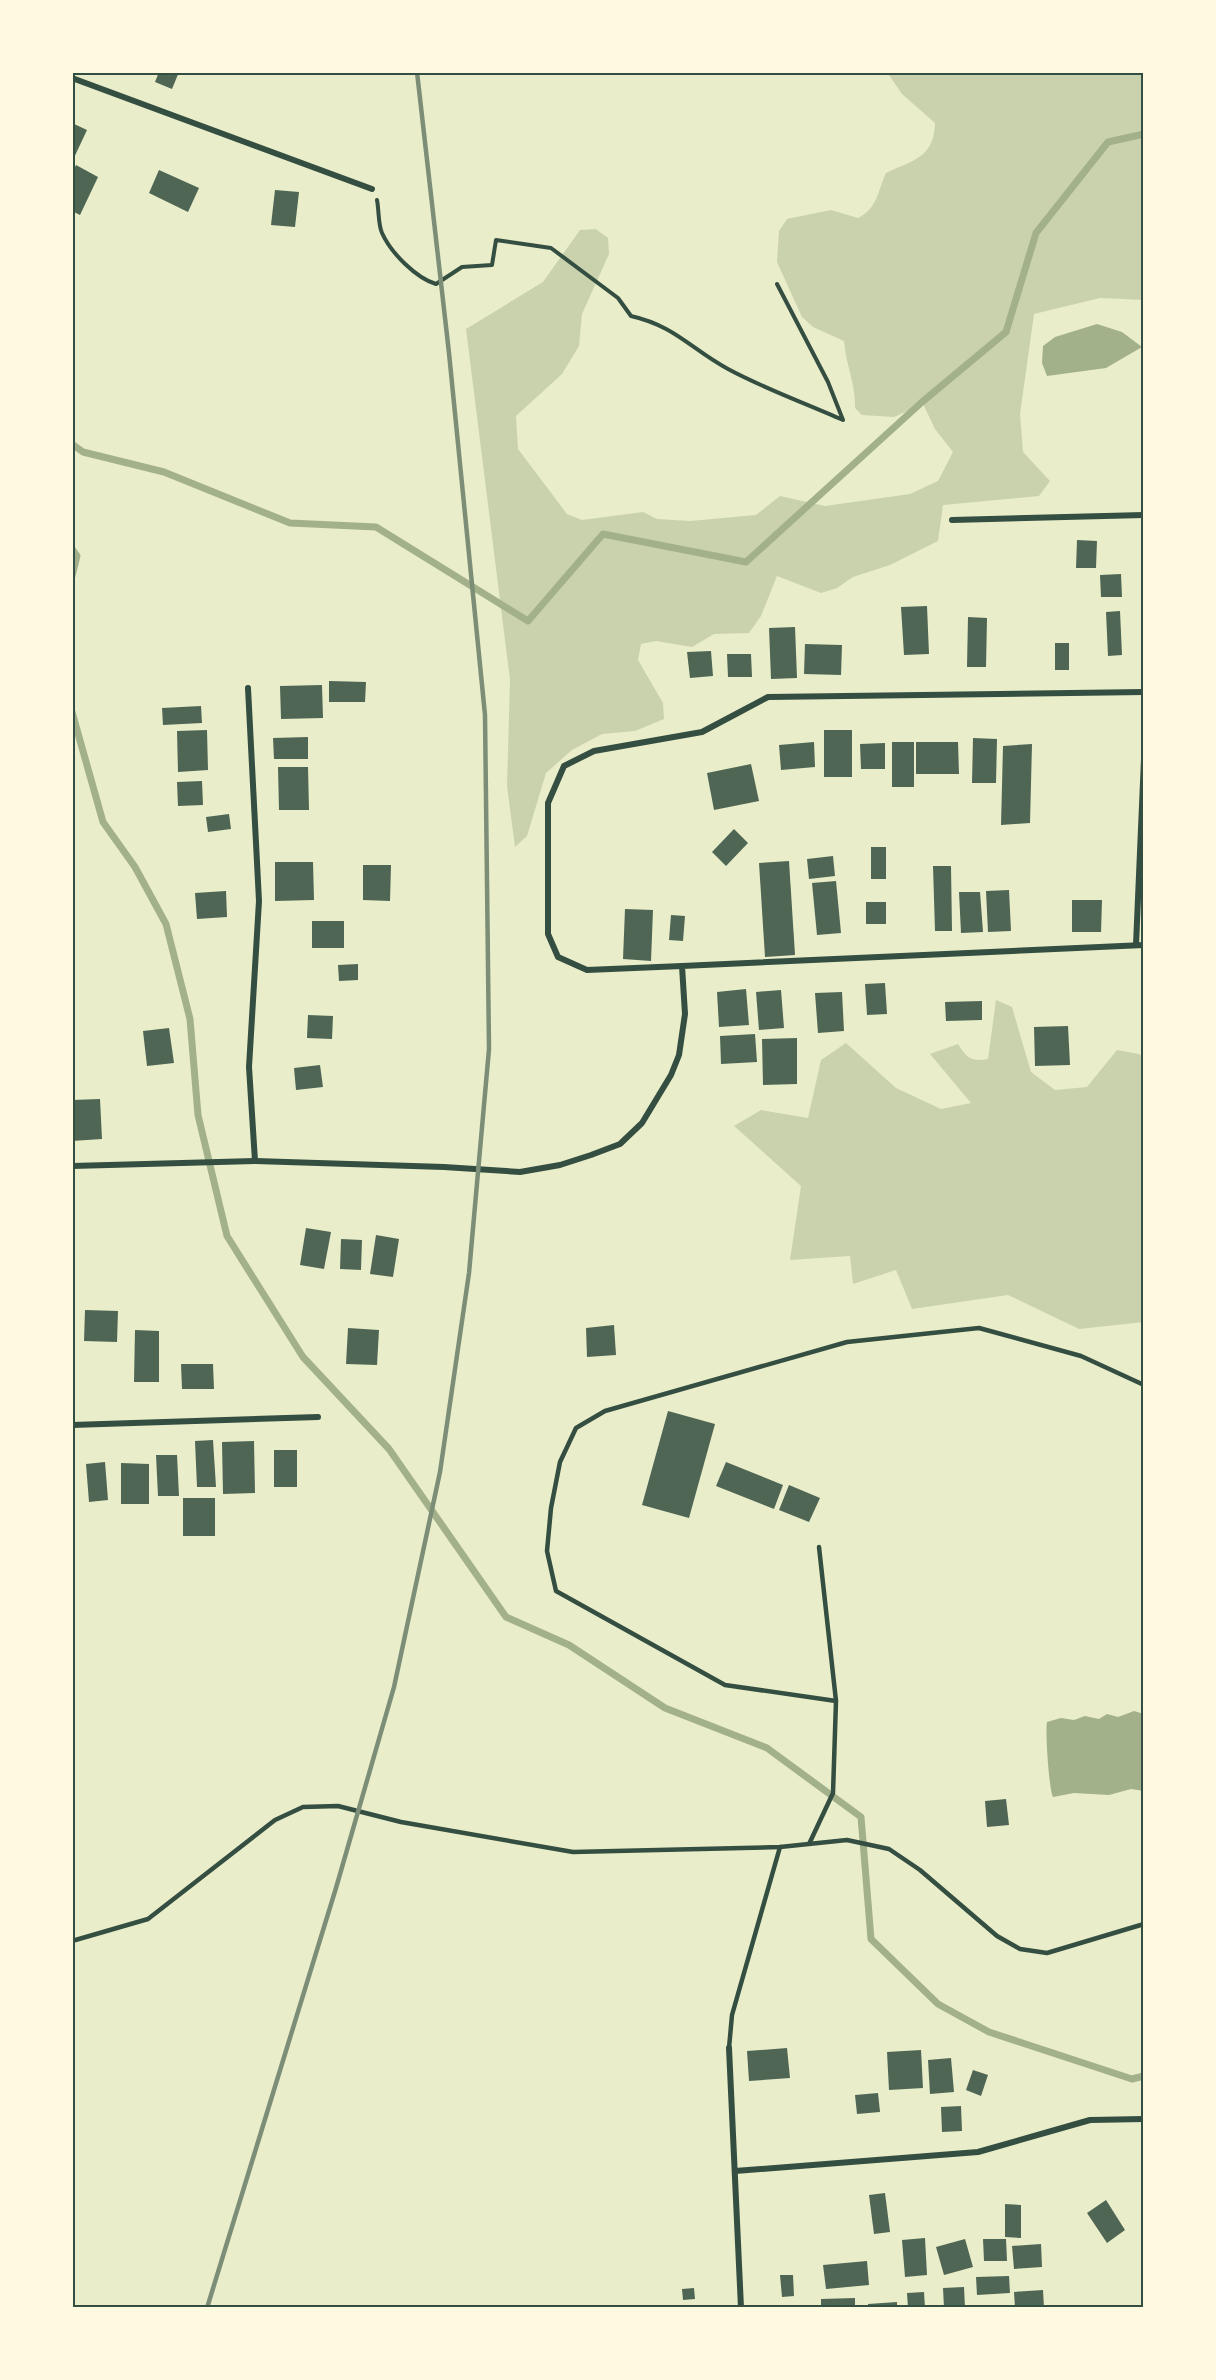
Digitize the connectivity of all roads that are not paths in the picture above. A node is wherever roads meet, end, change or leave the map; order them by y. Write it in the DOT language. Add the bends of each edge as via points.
graph roads {
  1 [pos="72,78"];
  2 [pos="372,189"];
  3 [pos="1144,515"];
  4 [pos="952,520"];
  5 [pos="248,688"];
  6 [pos="1144,692"];
  7 [pos="1144,759"];
  8 [pos="1136,945"];
  9 [pos="1144,945"];
  10 [pos="681,966"];
  11 [pos="255,1161"];
  12 [pos="72,1166"];
  13 [pos="1144,1385"];
  14 [pos="318,1417"];
  15 [pos="72,1425"];
  16 [pos="819,1547"];
  17 [pos="836,1701"];
  18 [pos="810,1842"];
  19 [pos="780,1847"];
  20 [pos="1144,1924"];
  21 [pos="72,1941"];
  22 [pos="729,2048"];
  23 [pos="1144,2119"];
  24 [pos="735,2171"];
  25 [pos="741,2308"];
  1 -- 2 [label="street"];
  3 -- 4 [label="street"];
  5 -- 11 [label="street" via="259,901 249,1067"];
  6 -- 10 [label="street" via="768,697 702,732 594,751 564,766 548,803 548,934 558,957 587,970"];
  7 -- 8 [label="street"];
  8 -- 9 [label="street"];
  8 -- 10 [label="street"];
  10 -- 11 [label="street" via="685,1014 679,1055 660,1097 642,1123 620,1144 560,1165 520,1172"];
  11 -- 12 [label="street"];
  13 -- 17 [label="lane" via="1081,1356 979,1328 848,1342 605,1411 576,1428 560,1462 551,1508 547,1551 556,1591 725,1685"];
  14 -- 15 [label="street"];
  16 -- 17 [label="lane"];
  17 -- 18 [label="lane" via="833,1793"];
  18 -- 19 [label="lane"];
  18 -- 20 [label="lane" via="847,1840 889,1849 920,1870 997,1936 1020,1949 1047,1953"];
  19 -- 21 [label="lane" via="573,1852 401,1822 338,1806 303,1807 275,1820 148,1919"];
  19 -- 22 [label="lane" via="732,2015"];
  22 -- 24 [label="street"];
  23 -- 24 [label="street" via="1090,2120 978,2152"];
  24 -- 25 [label="street"];
}
